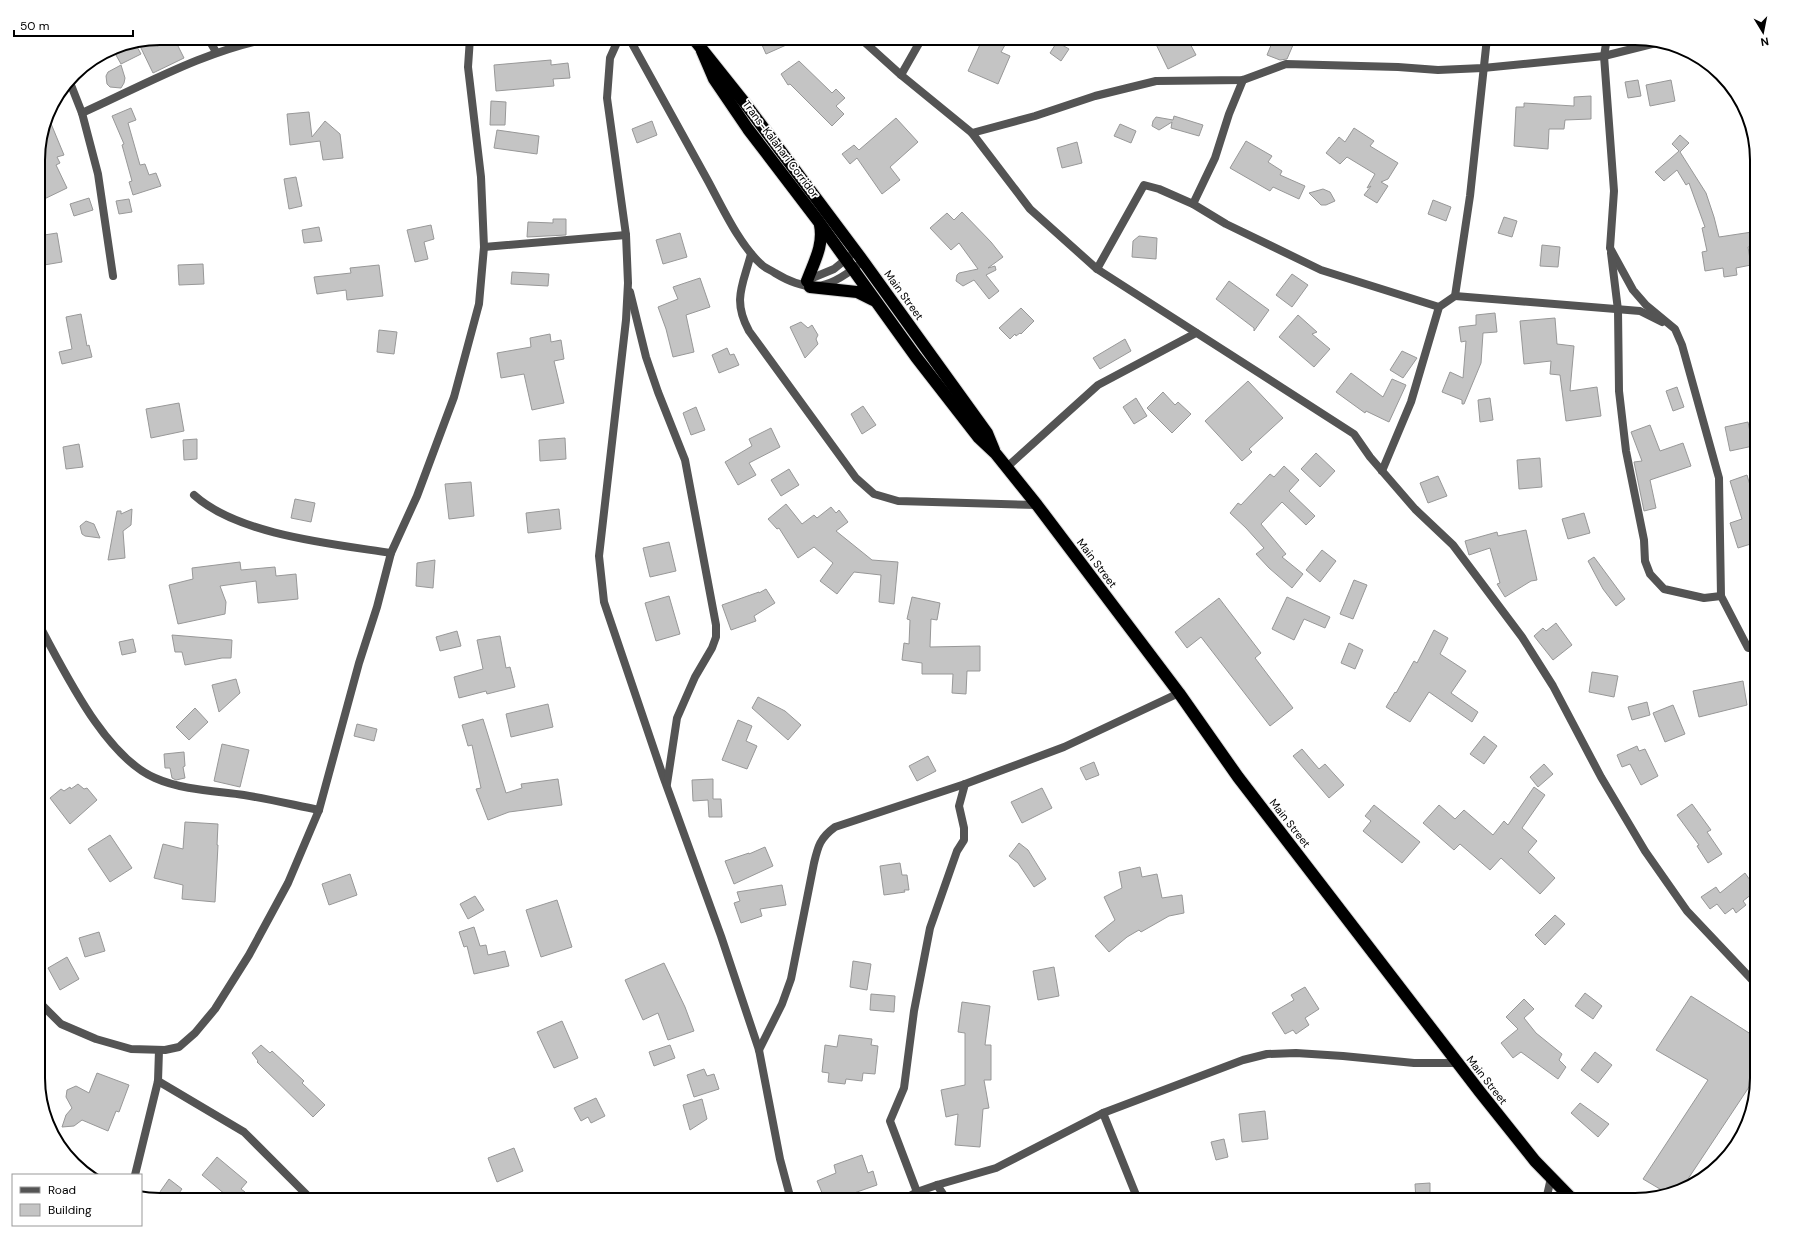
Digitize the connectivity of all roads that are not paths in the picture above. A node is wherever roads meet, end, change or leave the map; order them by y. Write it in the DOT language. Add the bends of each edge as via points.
graph roads {
  1 [pos="212,45"];
  2 [pos="240,45"];
  3 [pos="470,45"];
  4 [pos="615,45"];
  5 [pos="634,45"];
  6 [pos="698,45"];
  7 [pos="868,45"];
  8 [pos="918,45"];
  9 [pos="1486,45"];
  10 [pos="1606,45"];
  11 [pos="1645,46"];
  12 [pos="702,51"];
  13 [pos="216,52"];
  14 [pos="1604,56"];
  15 [pos="1483,68"];
  16 [pos="901,75"];
  17 [pos="1242,80"];
  18 [pos="71,86"];
  19 [pos="82,113"];
  20 [pos="972,133"];
  21 [pos="1193,204"];
  22 [pos="819,222"];
  23 [pos="626,235"];
  24 [pos="484,247"];
  25 [pos="1610,248"];
  26 [pos="856,251"];
  27 [pos="751,254"];
  28 [pos="845,259"];
  29 [pos="863,261"];
  30 [pos="1097,269"];
  31 [pos="853,270"];
  32 [pos="113,276"];
  33 [pos="628,283"];
  34 [pos="809,284"];
  35 [pos="1454,296"];
  36 [pos="874,300"];
  37 [pos="1439,306"];
  38 [pos="1618,310"];
  39 [pos="1675,329"];
  40 [pos="1196,333"];
  41 [pos="996,454"];
  42 [pos="1007,467"];
  43 [pos="1382,471"];
  44 [pos="194,495"];
  45 [pos="1037,505"];
  46 [pos="390,553"];
  47 [pos="1721,596"];
  48 [pos="45,635"];
  49 [pos="1750,648"];
  50 [pos="1179,693"];
  51 [pos="965,784"];
  52 [pos="667,787"];
  53 [pos="319,810"];
  54 [pos="1750,978"];
  55 [pos="45,1008"];
  56 [pos="159,1050"];
  57 [pos="759,1050"];
  58 [pos="1458,1063"];
  59 [pos="158,1081"];
  60 [pos="1103,1113"];
  61 [pos="135,1174"];
  62 [pos="1552,1178"];
  63 [pos="936,1185"];
  64 [pos="917,1192"];
  65 [pos="305,1193"];
  66 [pos="789,1193"];
  67 [pos="942,1193"];
  68 [pos="1135,1193"];
  69 [pos="1548,1193"];
  70 [pos="1566,1193"];
  1 -- 13 [label="street"];
  2 -- 13 [label="street"];
  3 -- 24 [label="street" via="468,67 481,177"];
  4 -- 23 [label="street" via="610,58 607,98"];
  5 -- 27 [label="street" via="730,221"];
  6 -- 12 [label="highway, Trans-Kalahari Corridor"];
  7 -- 16 [label="street"];
  8 -- 16 [label="street"];
  9 -- 15 [label="street"];
  10 -- 14 [label="street"];
  11 -- 14 [label="street"];
  12 -- 22 [label="highway, Trans-Kalahari Corridor" via="714,79 748,129"];
  12 -- 26 [label="highway, Trans-Kalahari Corridor" via="744,102"];
  13 -- 19 [label="street"];
  14 -- 15 [label="street"];
  14 -- 25 [label="street" via="1614,192"];
  15 -- 17 [label="street" via="1438,70 1286,64"];
  15 -- 35 [label="street" via="1470,196"];
  16 -- 20 [label="street"];
  17 -- 20 [label="street" via="1156,81 1095,96"];
  17 -- 21 [label="street" via="1215,158"];
  18 -- 19 [label="street"];
  19 -- 32 [label="street" via="98,174"];
  20 -- 30 [label="street" via="1030,209"];
  21 -- 30 [label="street" via="1144,185"];
  21 -- 37 [label="street" via="1226,224 1321,270"];
  22 -- 28 [label="highway, Trans-Kalahari Corridor"];
  22 -- 34 [label="highway" via="821,243"];
  23 -- 24 [label="street"];
  23 -- 33 [label="street"];
  24 -- 46 [label="street" via="478,304 454,397 417,496"];
  25 -- 38 [label="street"];
  25 -- 39 [label="street" via="1633,290 1646,305"];
  26 -- 28 [label="street"];
  26 -- 29 [label="highway, Main Street"];
  27 -- 34 [label="street" via="762,266 794,284"];
  27 -- 45 [label="street" via="740,290 743,320 856,478 874,494 898,500"];
  28 -- 31 [label="highway, Main Street"];
  28 -- 34 [label="street"];
  29 -- 31 [label="street"];
  29 -- 41 [label="highway, Main Street" via="987,433"];
  30 -- 40 [label="street"];
  31 -- 34 [label="street" via="832,283"];
  31 -- 36 [label="highway, Main Street"];
  33 -- 52 [label="street" via="599,556 604,602"];
  33 -- 52 [label="street" via="646,357 685,460 716,625 716,637 712,648 695,677 677,718"];
  34 -- 36 [label="highway" via="857,292"];
  35 -- 37 [label="street"];
  35 -- 38 [label="street"];
  36 -- 41 [label="highway, Main Street" via="978,438"];
  37 -- 43 [label="street" via="1411,402"];
  38 -- 39 [label="street" via="1640,311"];
  38 -- 47 [label="street" via="1619,391 1626,451 1650,574 1664,589 1704,598"];
  39 -- 47 [label="street" via="1682,345 1719,478"];
  40 -- 42 [label="street" via="1098,385"];
  40 -- 43 [label="street" via="1354,434"];
  41 -- 42 [label="highway, Main Street"];
  42 -- 45 [label="highway, Main Street"];
  43 -- 54 [label="street" via="1415,509 1454,545 1522,637 1553,686 1601,777 1645,851 1687,911"];
  44 -- 46 [label="street" via="205,505 223,514 271,531"];
  45 -- 50 [label="highway, Main Street"];
  46 -- 53 [label="street"];
  47 -- 49 [label="street"];
  48 -- 53 [label="street" via="83,702 110,741 136,767 155,778 176,784"];
  50 -- 51 [label="street" via="1064,747"];
  50 -- 58 [label="highway, Main Street" via="1238,777"];
  51 -- 57 [label="street" via="835,827 824,835 818,845 791,979 782,1004"];
  51 -- 64 [label="street" via="959,806 964,840 957,851 930,928 914,1011 904,1088 890,1121"];
  52 -- 57 [label="street" via="722,936"];
  53 -- 56 [label="street" via="288,883 249,955 215,1009 195,1033 178,1047"];
  55 -- 56 [label="street" via="61,1024 96,1039 131,1049"];
  56 -- 59 [label="street"];
  57 -- 66 [label="street"];
  58 -- 60 [label="street" via="1414,1063 1296,1053 1266,1054 1243,1060"];
  58 -- 62 [label="highway, Main Street" via="1535,1161"];
  59 -- 61 [label="street"];
  59 -- 65 [label="street" via="244,1132"];
  60 -- 63 [label="street" via="996,1168"];
  60 -- 68 [label="street"];
  62 -- 69 [label="street"];
  62 -- 70 [label="highway, Main Street"];
  63 -- 64 [label="street"];
  63 -- 67 [label="street"];
}
